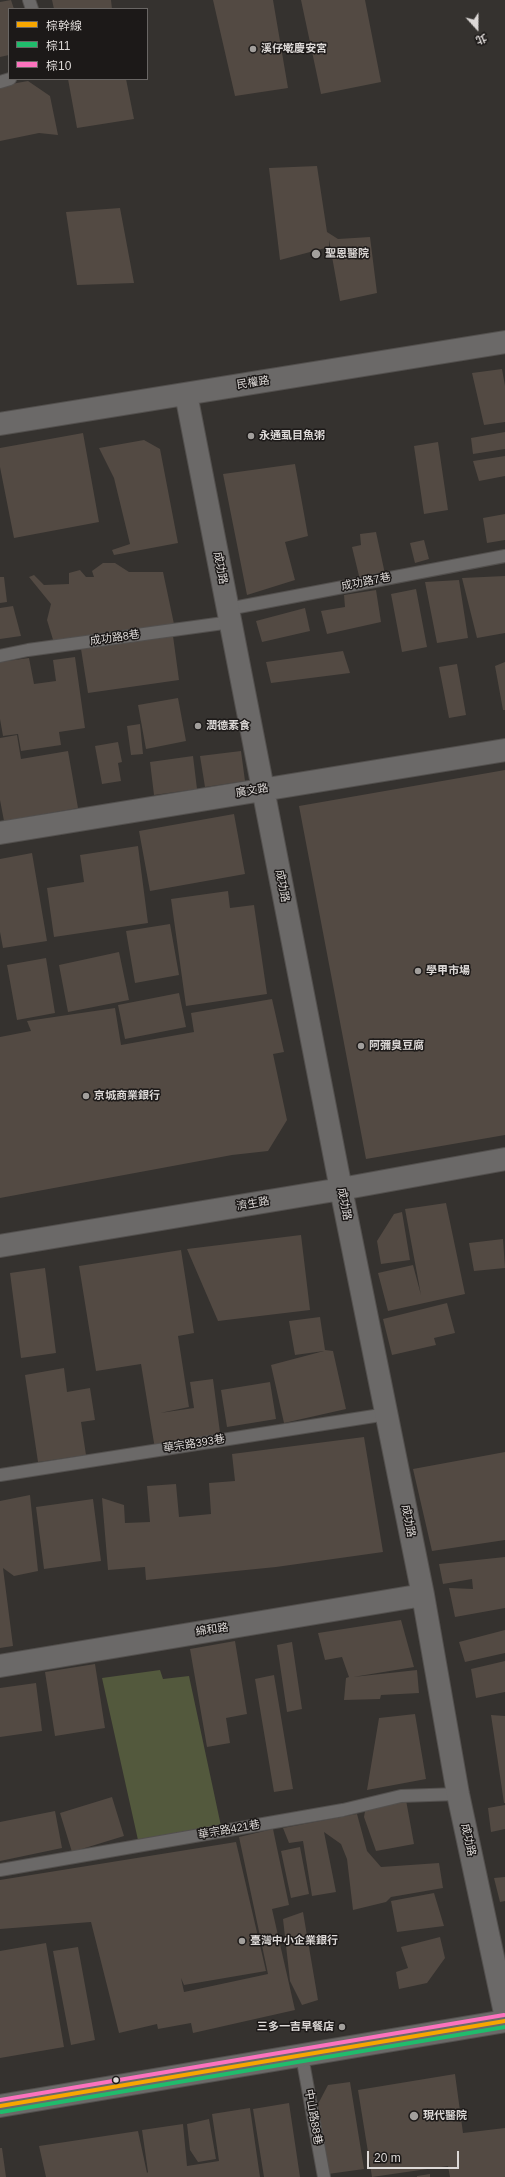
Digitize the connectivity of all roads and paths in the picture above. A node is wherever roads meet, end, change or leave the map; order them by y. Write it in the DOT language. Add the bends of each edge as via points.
graph roads {
  1 [pos="505,342"];
  2 [pos="186,394"];
  3 [pos="0,424"];
  4 [pos="505,556"];
  5 [pos="229,615"];
  6 [pos="0,656"];
  7 [pos="505,750"];
  8 [pos="264,789"];
  9 [pos="0,833"];
  10 [pos="505,1159"];
  11 [pos="341,1189"];
  12 [pos="0,1246"];
  13 [pos="387,1414"];
  14 [pos="0,1475"];
  15 [pos="423,1595"];
  16 [pos="0,1666"];
  17 [pos="458,1794"];
  18 [pos="0,1870"];
  19 [pos="505,2013"];
  20 [pos="505,2021"];
  21 [pos="302,2056"];
  22 [pos="0,2106"];
  23 [pos="324,2177"];
  1 -- 2 [label="street, 民權路"];
  2 -- 3 [label="street, 民權路"];
  2 -- 5 [label="street, 成功路"];
  4 -- 5 [label="lane, 成功路7巷"];
  5 -- 6 [label="lane, 成功路8巷"];
  5 -- 8 [label="street, 成功路"];
  7 -- 8 [label="street, 廣文路"];
  8 -- 9 [label="street, 廣文路"];
  8 -- 11 [label="street, 成功路"];
  10 -- 11 [label="street, 濟生路"];
  11 -- 12 [label="street, 濟生路"];
  11 -- 13 [label="street, 成功路"];
  13 -- 14 [label="lane, 華宗路393巷"];
  13 -- 15 [label="street, 成功路"];
  15 -- 16 [label="street, 綿和路"];
  15 -- 17 [label="street, 成功路"];
  17 -- 18 [label="lane, 華宗路421巷" via="400,1796 343,1810"];
  17 -- 19 [label="street, 成功路"];
  20 -- 21 [label="street"];
  21 -- 22 [label="street"];
  21 -- 23 [label="lane, 中山路88巷"];
}
